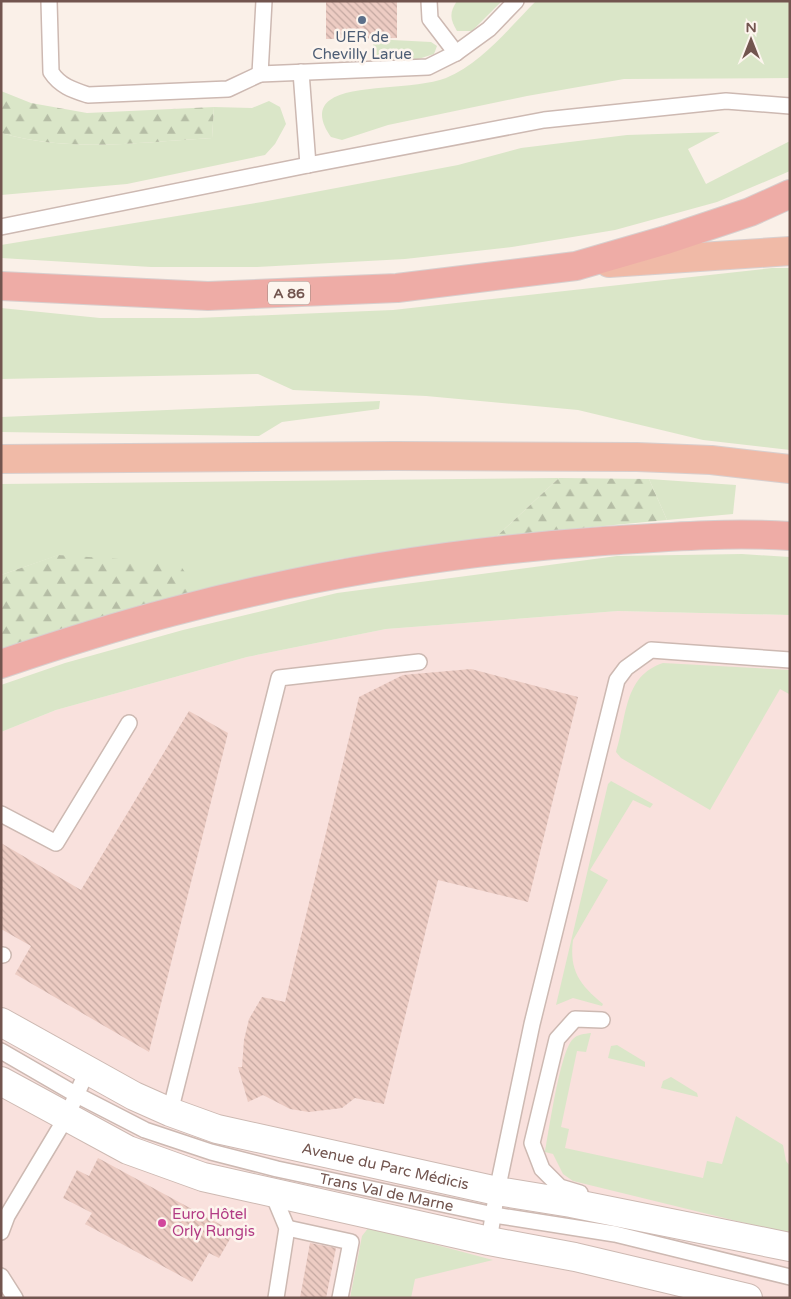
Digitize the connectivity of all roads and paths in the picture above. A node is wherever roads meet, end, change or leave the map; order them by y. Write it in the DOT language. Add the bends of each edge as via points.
graph roads {
  1 [pos="49,1"];
  2 [pos="264,1"];
  3 [pos="429,1"];
  4 [pos="516,1"];
  5 [pos="456,53"];
  6 [pos="301,72"];
  7 [pos="260,74"];
  8 [pos="790,106"];
  9 [pos="308,165"];
  10 [pos="790,194"];
  11 [pos="1,227"];
  12 [pos="790,251"];
  13 [pos="576,266"];
  14 [pos="1,286"];
  15 [pos="1,458"];
  16 [pos="790,469"];
  17 [pos="790,536"];
  18 [pos="790,660"];
  19 [pos="418,662"];
  20 [pos="1,664"];
  21 [pos="129,724"];
  22 [pos="1,814"];
  23 [pos="602,1020"];
  24 [pos="1,1022"];
  25 [pos="1,1051"];
  26 [pos="1,1081"];
  27 [pos="77,1094"];
  28 [pos="170,1112"];
  29 [pos="272,1192"];
  30 [pos="494,1216"];
  31 [pos="288,1228"];
  32 [pos="717,1231"];
  33 [pos="1,1232"];
  34 [pos="790,1247"];
  35 [pos="1,1276"];
  36 [pos="790,1277"];
  37 [pos="15,1298"];
  38 [pos="276,1298"];
  39 [pos="340,1298"];
  40 [pos="748,1298"];
  1 -- 7 [label="lane" via="51,72 56,80 72,90 88,95 228,89"];
  2 -- 7 [label="lane"];
  3 -- 5 [label="lane" via="430,19"];
  4 -- 5 [label="lane" via="489,29"];
  5 -- 6 [label="lane" via="428,67"];
  6 -- 7 [label="lane"];
  6 -- 9 [label="lane"];
  8 -- 9 [label="lane" via="726,100 544,120"];
  9 -- 11 [label="lane"];
  10 -- 13 [label="highway" via="666,240"];
  12 -- 13 [label="highway, A 86"];
  13 -- 14 [label="highway, A 86" via="397,288 283,294 208,296"];
  15 -- 16 [label="highway" via="637,457 711,460"];
  17 -- 20 [label="highway" via="711,535 566,544 476,552 401,564 249,593 171,612"];
  18 -- 30 [label="lane" via="651,650 626,668 617,680 532,1024"];
  19 -- 28 [label="lane" via="279,678"];
  21 -- 22 [label="lane" via="56,843"];
  23 -- 32 [label="lane" via="575,1019 558,1039 532,1143 542,1169 560,1187"];
  24 -- 27 [label="street, Avenue du Parc Médicis"];
  25 -- 27 [label="lane, Trans Val de Marne"];
  26 -- 27 [label="street, Avenue du Parc Médicis"];
  27 -- 28 [label="street, Avenue du Parc Médicis"];
  27 -- 29 [label="street, Avenue du Parc Médicis" via="128,1150 203,1177"];
  27 -- 30 [label="lane, Trans Val de Marne" via="145,1130 211,1152"];
  27 -- 33 [label="lane"];
  28 -- 30 [label="street, Avenue du Parc Médicis"];
  29 -- 30 [label="street, Avenue du Parc Médicis"];
  29 -- 31 [label="lane"];
  30 -- 32 [label="street, Avenue du Parc Médicis" via="571,1203"];
  30 -- 36 [label="lane, Trans Val de Marne" via="615,1234"];
  30 -- 40 [label="street, Avenue du Parc Médicis" via="576,1257"];
  31 -- 38 [label="lane"];
  31 -- 39 [label="lane" via="350,1242"];
  32 -- 34 [label="street, Avenue du Parc Médicis"];
  35 -- 37 [label="lane"];
}
